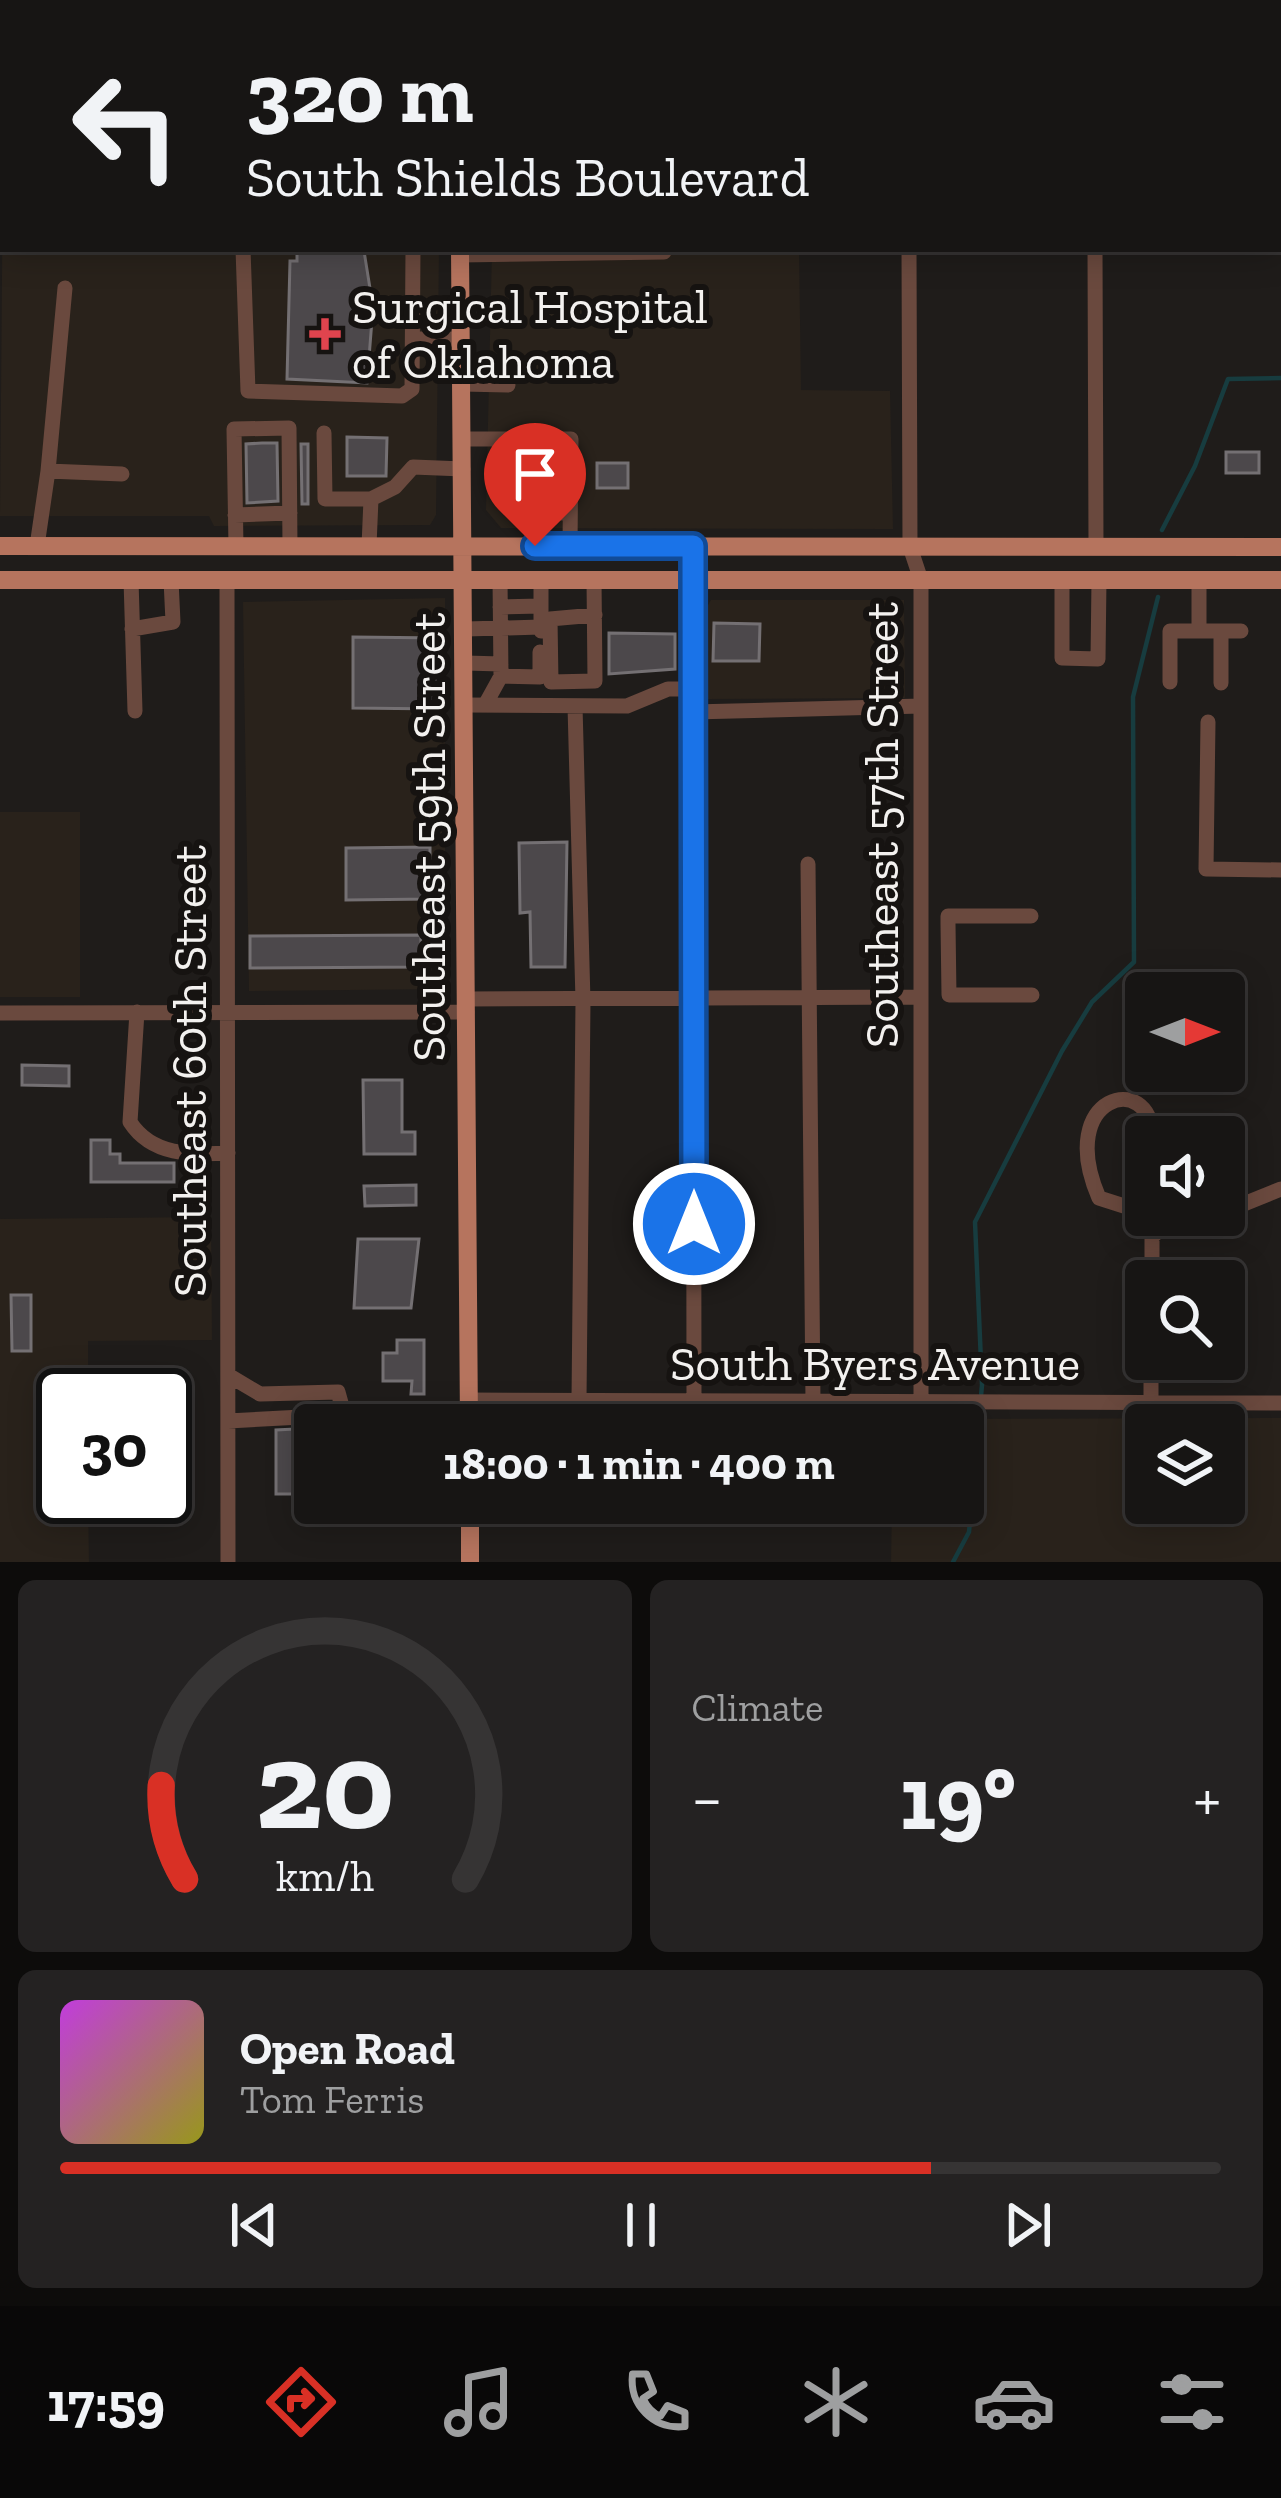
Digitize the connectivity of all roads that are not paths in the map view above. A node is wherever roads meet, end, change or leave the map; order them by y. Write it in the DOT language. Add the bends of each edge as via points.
graph roads {
  1 [pos="243,252"];
  2 [pos="413,252"];
  3 [pos="460,252"];
  4 [pos="664,252"];
  5 [pos="909,252"];
  6 [pos="1095,252"];
  7 [pos="65,289"];
  8 [pos="414,339"];
  9 [pos="461,339"];
  10 [pos="462,385"];
  11 [pos="508,385"];
  12 [pos="324,433"];
  13 [pos="463,439"];
  14 [pos="516,439"];
  15 [pos="464,469"];
  16 [pos="48,470"];
  17 [pos="122,474"];
  18 [pos="371,499"];
  19 [pos="290,513"];
  20 [pos="570,513"];
  21 [pos="235,514"];
  22 [pos="290,546"];
  23 [pos="369,546"];
  24 [pos="464,546"];
  25 [pos="570,546"];
  26 [pos="693,546"];
  27 [pos="0,547"];
  28 [pos="37,547"];
  29 [pos="236,547"];
  30 [pos="910,547"];
  31 [pos="1096,547"];
  32 [pos="1281,547"];
  33 [pos="594,579"];
  34 [pos="0,580"];
  35 [pos="37,580"];
  36 [pos="131,580"];
  37 [pos="171,580"];
  38 [pos="227,580"];
  39 [pos="466,580"];
  40 [pos="500,580"];
  41 [pos="541,580"];
  42 [pos="693,580"];
  43 [pos="921,580"];
  44 [pos="1062,580"];
  45 [pos="1099,580"];
  46 [pos="1199,580"];
  47 [pos="1281,580"];
  48 [pos="540,606"];
  49 [pos="500,607"];
  50 [pos="595,615"];
  51 [pos="500,627"];
  52 [pos="466,628"];
  53 [pos="133,629"];
  54 [pos="1199,631"];
  55 [pos="1221,631"];
  56 [pos="1241,631"];
  57 [pos="540,652"];
  58 [pos="466,663"];
  59 [pos="501,670"];
  60 [pos="527,676"];
  61 [pos="1170,682"];
  62 [pos="1221,683"];
  63 [pos="693,689"];
  64 [pos="475,705"];
  65 [pos="526,706"];
  66 [pos="575,706"];
  67 [pos="921,706"];
  68 [pos="135,711"];
  69 [pos="693,712"];
  70 [pos="1208,722"];
  71 [pos="808,864"];
  72 [pos="1281,870"];
  73 [pos="1031,916"];
  74 [pos="920,924"];
  75 [pos="949,924"];
  76 [pos="950,994"];
  77 [pos="1032,995"];
  78 [pos="920,996"];
  79 [pos="583,1000"];
  80 [pos="810,1000"];
  81 [pos="693,1002"];
  82 [pos="467,1006"];
  83 [pos="228,1011"];
  84 [pos="0,1012"];
  85 [pos="137,1012"];
  86 [pos="1151,1116"];
  87 [pos="228,1153"];
  88 [pos="1281,1189"];
  89 [pos="1245,1204"];
  90 [pos="1125,1206"];
  91 [pos="1153,1236"];
  92 [pos="1152,1260"];
  93 [pos="228,1375"];
  94 [pos="1151,1380"];
  95 [pos="260,1394"];
  96 [pos="469,1400"];
  97 [pos="579,1400"];
  98 [pos="694,1401"];
  99 [pos="813,1402"];
  100 [pos="921,1403"];
  101 [pos="1151,1403"];
  102 [pos="1281,1403"];
  103 [pos="469,1404"];
  104 [pos="260,1419"];
  105 [pos="228,1421"];
  106 [pos="470,1524"];
  107 [pos="228,1562"];
  108 [pos="470,1562"];
  1 -- 8 [label="street" via="248,391 402,396 412,389"];
  2 -- 8 [label="street"];
  3 -- 4 [label="street"];
  3 -- 9 [label="main road, Southeast 59th Street"];
  5 -- 30 [label="street, Southeast 57th Street"];
  6 -- 31 [label="street"];
  7 -- 16 [label="street"];
  8 -- 9 [label="street"];
  9 -- 10 [label="main road, Southeast 59th Street"];
  10 -- 11 [label="street"];
  10 -- 13 [label="main road, Southeast 59th Street"];
  12 -- 18 [label="street" via="325,499"];
  13 -- 14 [label="street"];
  13 -- 15 [label="main road, Southeast 59th Street"];
  14 -- 20 [label="street" via="516,501 525,513"];
  14 -- 20 [label="street" via="571,440"];
  15 -- 18 [label="street" via="413,467"];
  15 -- 24 [label="main road, Southeast 59th Street"];
  16 -- 17 [label="street"];
  16 -- 28 [label="street"];
  18 -- 23 [label="street"];
  19 -- 21 [label="street"];
  19 -- 21 [label="street" via="289,428 234,429"];
  19 -- 22 [label="street"];
  20 -- 25 [label="street"];
  21 -- 29 [label="street"];
  22 -- 23 [label="main road"];
  22 -- 29 [label="main road"];
  23 -- 24 [label="main road"];
  24 -- 25 [label="main road"];
  24 -- 39 [label="main road, Southeast 59th Street"];
  25 -- 26 [label="main road"];
  26 -- 30 [label="main road"];
  26 -- 42 [label="street"];
  27 -- 28 [label="main road"];
  28 -- 29 [label="main road"];
  28 -- 35 [label="main road"];
  30 -- 31 [label="main road"];
  30 -- 43 [label="street, Southeast 57th Street"];
  31 -- 32 [label="main road"];
  33 -- 41 [label="main road"];
  33 -- 42 [label="main road"];
  33 -- 50 [label="street"];
  34 -- 35 [label="main road"];
  35 -- 36 [label="main road"];
  36 -- 37 [label="main road"];
  36 -- 53 [label="street"];
  37 -- 38 [label="main road"];
  37 -- 53 [label="street" via="173,622"];
  38 -- 39 [label="main road"];
  38 -- 83 [label="street, Southeast 60th Street"];
  39 -- 40 [label="main road"];
  39 -- 52 [label="main road, Southeast 59th Street"];
  40 -- 41 [label="main road"];
  40 -- 49 [label="street"];
  41 -- 48 [label="street"];
  42 -- 43 [label="main road"];
  42 -- 63 [label="street"];
  43 -- 44 [label="main road"];
  43 -- 67 [label="street, Southeast 57th Street"];
  44 -- 45 [label="main road"];
  44 -- 45 [label="street" via="1062,658 1098,659"];
  45 -- 46 [label="main road"];
  46 -- 47 [label="main road"];
  46 -- 54 [label="street"];
  48 -- 49 [label="street"];
  48 -- 51 [label="street" via="541,629"];
  49 -- 51 [label="street"];
  50 -- 50 [label="street" via="596,681 551,682 550,619"];
  51 -- 52 [label="street"];
  51 -- 59 [label="street"];
  52 -- 58 [label="main road, Southeast 59th Street"];
  53 -- 68 [label="street"];
  54 -- 55 [label="street"];
  54 -- 61 [label="street" via="1170,631"];
  55 -- 56 [label="street"];
  55 -- 62 [label="street"];
  57 -- 60 [label="street" via="540,677"];
  58 -- 59 [label="street"];
  58 -- 64 [label="main road, Southeast 59th Street"];
  59 -- 60 [label="street"];
  59 -- 64 [label="street"];
  60 -- 65 [label="street"];
  63 -- 66 [label="street" via="668,689 627,706"];
  63 -- 69 [label="street"];
  64 -- 65 [label="street"];
  64 -- 82 [label="main road, Southeast 59th Street"];
  65 -- 66 [label="street"];
  66 -- 79 [label="street"];
  67 -- 69 [label="street"];
  67 -- 74 [label="street, Southeast 57th Street"];
  69 -- 81 [label="street"];
  70 -- 72 [label="street" via="1207,869"];
  71 -- 80 [label="street"];
  73 -- 75 [label="street" via="949,916"];
  74 -- 75 [label="street"];
  74 -- 78 [label="street, Southeast 57th Street"];
  75 -- 76 [label="street"];
  76 -- 77 [label="street"];
  76 -- 78 [label="street"];
  78 -- 80 [label="street"];
  78 -- 100 [label="street, Southeast 57th Street"];
  79 -- 81 [label="street"];
  79 -- 82 [label="street"];
  79 -- 97 [label="street"];
  80 -- 81 [label="street"];
  80 -- 99 [label="street"];
  81 -- 98 [label="street"];
  82 -- 83 [label="street"];
  82 -- 96 [label="main road, Southeast 59th Street"];
  83 -- 85 [label="street"];
  83 -- 87 [label="street, Southeast 60th Street"];
  84 -- 85 [label="street"];
  85 -- 87 [label="street" via="130,1122 140,1137 174,1153"];
  86 -- 90 [label="street" via="1142,1105 1107,1103 1089,1118 1084,1145 1099,1198"];
  87 -- 93 [label="street, Southeast 60th Street"];
  88 -- 89 [label="street"];
  91 -- 92 [label="street"];
  93 -- 95 [label="street"];
  93 -- 105 [label="street, Southeast 60th Street"];
  94 -- 101 [label="street"];
  95 -- 104 [label="street"];
  95 -- 104 [label="street" via="338,1392 343,1409"];
  96 -- 97 [label="street, South Byers Avenue"];
  96 -- 103 [label="main road, Southeast 59th Street"];
  97 -- 98 [label="street, South Byers Avenue"];
  98 -- 99 [label="street, South Byers Avenue"];
  99 -- 100 [label="street, South Byers Avenue"];
  100 -- 101 [label="street, South Byers Avenue"];
  101 -- 102 [label="street, South Byers Avenue"];
  104 -- 105 [label="street"];
  105 -- 107 [label="street, Southeast 60th Street"];
  106 -- 108 [label="main road"];
}
